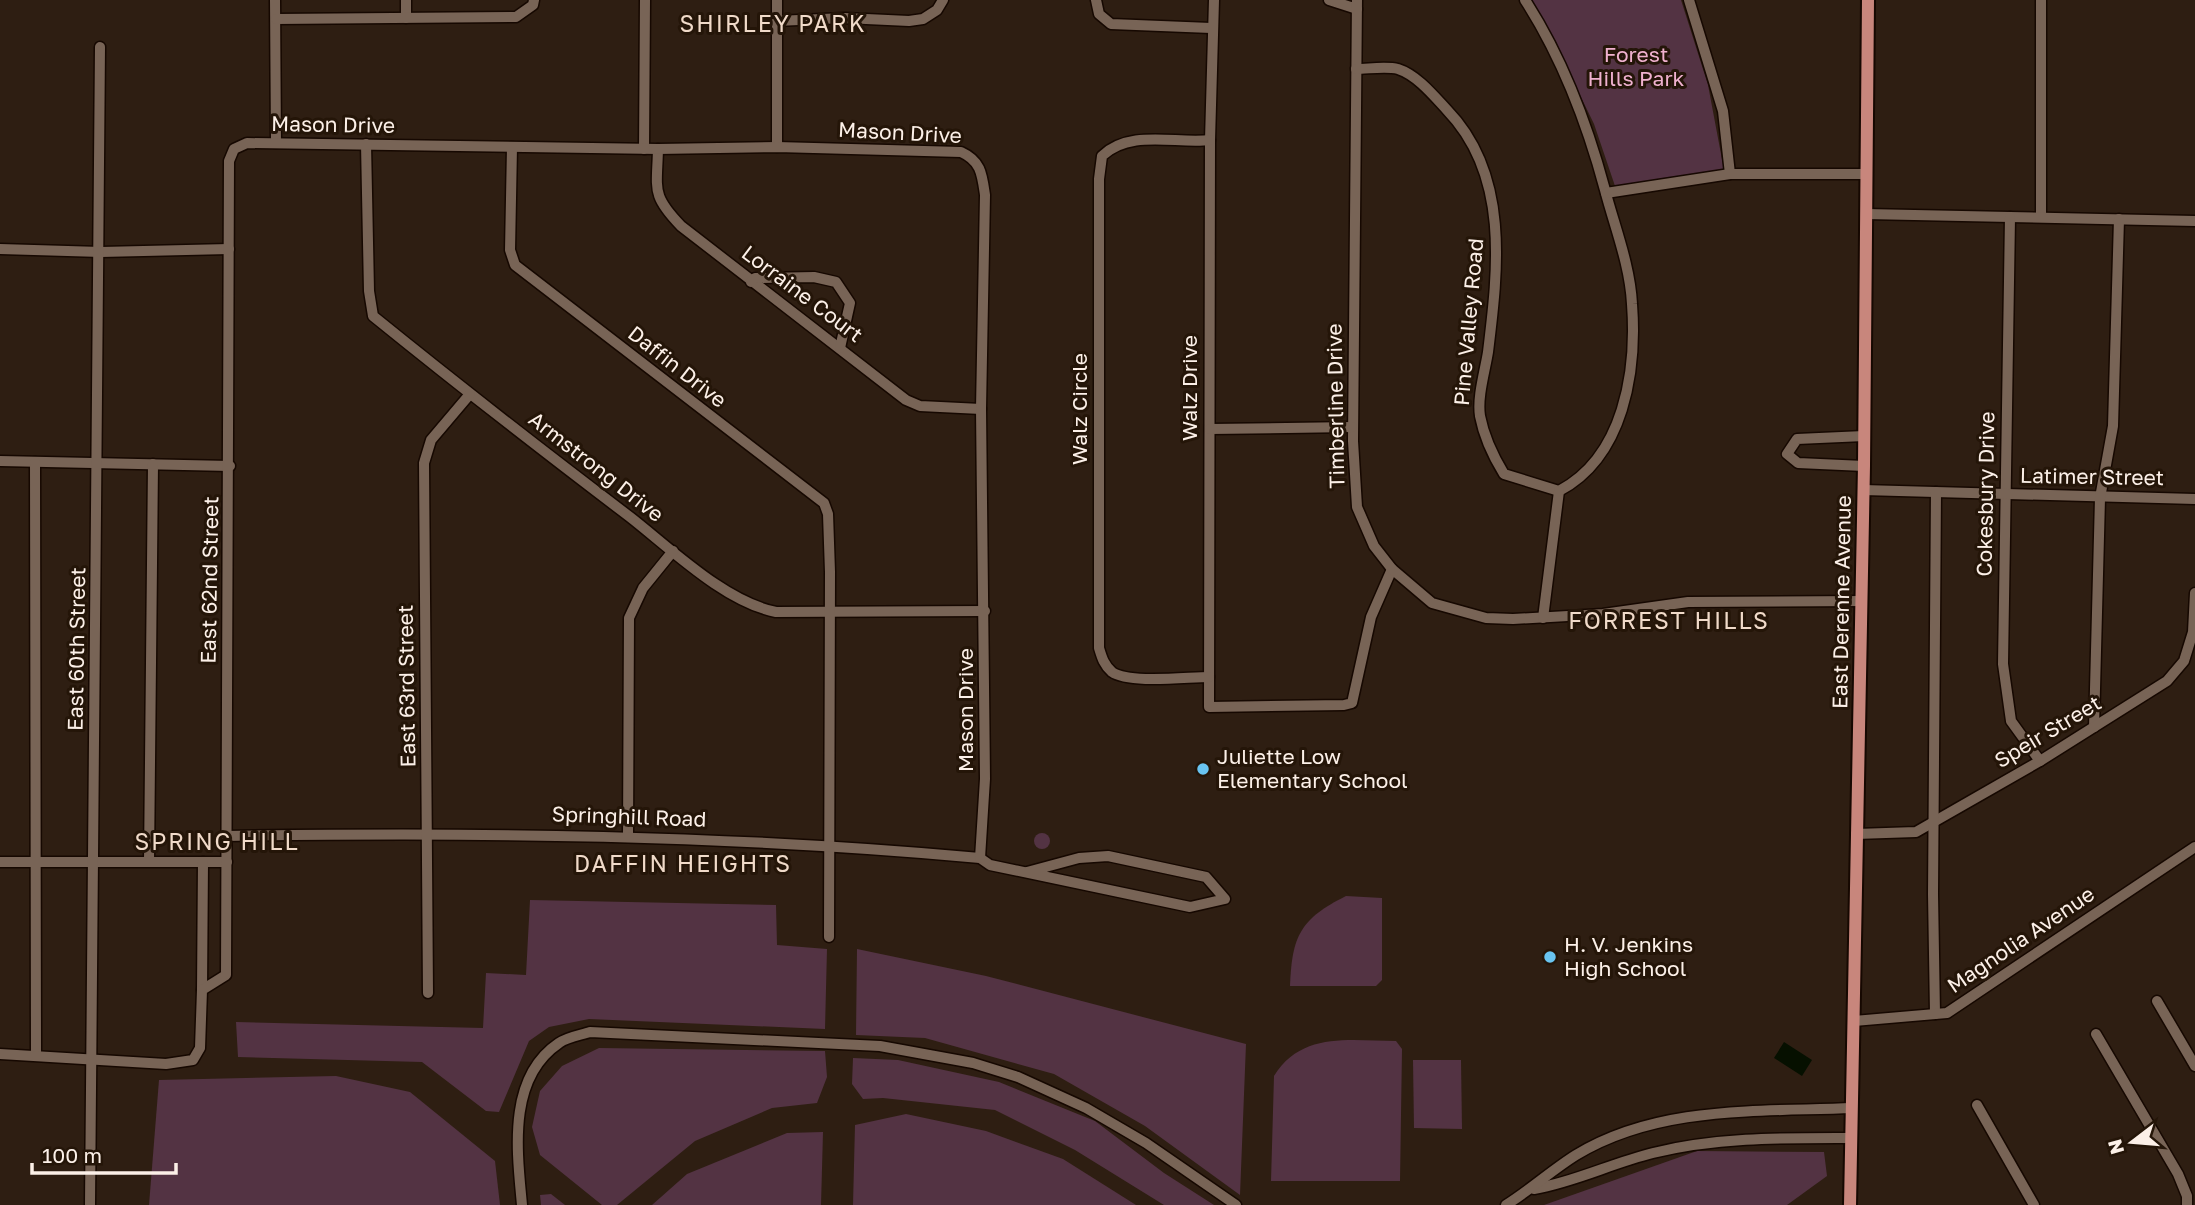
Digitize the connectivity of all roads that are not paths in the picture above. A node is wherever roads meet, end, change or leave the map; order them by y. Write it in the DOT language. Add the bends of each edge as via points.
graph roads {
  1 [pos="275,0"];
  2 [pos="406,0"];
  3 [pos="534,0"];
  4 [pos="645,0"];
  5 [pos="776,0"];
  6 [pos="943,0"];
  7 [pos="1096,0"];
  8 [pos="1214,0"];
  9 [pos="1329,0"];
  10 [pos="1525,0"];
  11 [pos="1689,0"];
  12 [pos="1868,0"];
  13 [pos="2041,0"];
  14 [pos="1357,4"];
  15 [pos="406,18"];
  16 [pos="276,19"];
  17 [pos="776,21"];
  18 [pos="1211,28"];
  19 [pos="100,47"];
  20 [pos="1356,69"];
  21 [pos="1210,140"];
  22 [pos="247,143"];
  23 [pos="276,143"];
  24 [pos="366,144"];
  25 [pos="777,146"];
  26 [pos="512,147"];
  27 [pos="644,149"];
  28 [pos="658,149"];
  29 [pos="1730,174"];
  30 [pos="1866,174"];
  31 [pos="1606,194"];
  32 [pos="1866,214"];
  33 [pos="2010,216"];
  34 [pos="2041,217"];
  35 [pos="2119,219"];
  36 [pos="2195,221"];
  37 [pos="0,249"];
  38 [pos="229,250"];
  39 [pos="101,252"];
  40 [pos="751,282"];
  41 [pos="840,348"];
  42 [pos="470,394"];
  43 [pos="981,409"];
  44 [pos="1352,427"];
  45 [pos="1210,429"];
  46 [pos="1864,436"];
  47 [pos="0,461"];
  48 [pos="35,462"];
  49 [pos="98,463"];
  50 [pos="153,464"];
  51 [pos="230,466"];
  52 [pos="1864,466"];
  53 [pos="1863,490"];
  54 [pos="1559,491"];
  55 [pos="1936,492"];
  56 [pos="2005,494"];
  57 [pos="2100,498"];
  58 [pos="2195,499"];
  59 [pos="673,551"];
  60 [pos="1392,569"];
  61 [pos="2195,593"];
  62 [pos="1862,601"];
  63 [pos="985,611"];
  64 [pos="830,612"];
  65 [pos="1543,618"];
  66 [pos="1209,677"];
  67 [pos="2094,727"];
  68 [pos="2040,761"];
  69 [pos="1935,821"];
  70 [pos="429,833"];
  71 [pos="1856,834"];
  72 [pos="628,835"];
  73 [pos="226,836"];
  74 [pos="831,844"];
  75 [pos="2195,847"];
  76 [pos="980,858"];
  77 [pos="94,860"];
  78 [pos="35,861"];
  79 [pos="149,861"];
  80 [pos="0,862"];
  81 [pos="202,862"];
  82 [pos="227,862"];
  83 [pos="1027,872"];
  84 [pos="829,937"];
  85 [pos="202,990"];
  86 [pos="428,993"];
  87 [pos="2157,1001"];
  88 [pos="1936,1014"];
  89 [pos="1854,1021"];
  90 [pos="2096,1034"];
  91 [pos="0,1054"];
  92 [pos="36,1055"];
  93 [pos="91,1058"];
  94 [pos="2195,1066"];
  95 [pos="1977,1105"];
  96 [pos="1852,1108"];
  97 [pos="1851,1138"];
  98 [pos="1530,1190"];
  99 [pos="90,1205"];
  100 [pos="522,1205"];
  101 [pos="1236,1205"];
  102 [pos="1506,1205"];
  103 [pos="1850,1205"];
  104 [pos="2034,1205"];
  105 [pos="2187,1205"];
  1 -- 16 [label="street"];
  2 -- 15 [label="street"];
  3 -- 15 [label="street" via="516,18"];
  4 -- 27 [label="street"];
  5 -- 17 [label="street"];
  6 -- 17 [label="street" via="923,19"];
  7 -- 18 [label="street" via="1098,14 1111,24"];
  8 -- 18 [label="street, Walz Drive"];
  9 -- 14 [label="street"];
  10 -- 31 [label="street" via="1573,91"];
  11 -- 29 [label="street" via="1723,111"];
  12 -- 30 [label="main road, East Derenne Avenue"];
  13 -- 34 [label="street"];
  14 -- 20 [label="street, Timberline Drive"];
  15 -- 16 [label="street"];
  16 -- 23 [label="street"];
  17 -- 25 [label="street"];
  18 -- 21 [label="street, Walz Drive"];
  19 -- 39 [label="street, East 60th Street"];
  20 -- 44 [label="street, Timberline Drive"];
  20 -- 54 [label="street, Pine Valley Road" via="1399,69 1427,89 1455,118 1487,176 1496,227 1495,295 1480,413 1491,454 1504,474"];
  21 -- 45 [label="street, Walz Drive"];
  21 -- 66 [label="street, Walz Circle" via="1161,139 1116,146 1102,156 1099,179 1103,663 1127,678"];
  22 -- 23 [label="street, Mason Drive"];
  22 -- 38 [label="street, East 62nd Street" via="234,149 229,161"];
  23 -- 24 [label="street, Mason Drive"];
  24 -- 26 [label="street, Mason Drive"];
  24 -- 42 [label="street, Armstrong Drive" via="373,316"];
  25 -- 28 [label="street, Mason Drive"];
  25 -- 43 [label="street, Mason Drive" via="961,152 974,158 981,169 985,195"];
  26 -- 27 [label="street, Mason Drive"];
  26 -- 64 [label="street, Daffin Drive" via="510,250 515,265 824,503"];
  27 -- 28 [label="street, Mason Drive"];
  28 -- 40 [label="street, Lorraine Court" via="660,204"];
  29 -- 30 [label="street"];
  29 -- 31 [label="street"];
  30 -- 32 [label="main road, East Derenne Avenue"];
  31 -- 54 [label="street" via="1619,233 1632,302 1627,394 1601,455 1586,474"];
  32 -- 33 [label="street"];
  32 -- 46 [label="main road, East Derenne Avenue"];
  33 -- 34 [label="street"];
  33 -- 56 [label="street, Cokesbury Drive"];
  34 -- 35 [label="street"];
  35 -- 36 [label="street"];
  35 -- 57 [label="street" via="2113,426"];
  37 -- 39 [label="street"];
  38 -- 39 [label="street"];
  38 -- 51 [label="street, East 62nd Street"];
  39 -- 49 [label="street, East 60th Street"];
  40 -- 41 [label="street, Lorraine Court"];
  40 -- 41 [label="street" via="755,278 814,276 836,282 850,303"];
  41 -- 43 [label="street, Lorraine Court" via="906,400 920,406"];
  42 -- 59 [label="street, Armstrong Drive"];
  42 -- 70 [label="street, East 63rd Street" via="431,440 424,463"];
  43 -- 63 [label="street, Mason Drive"];
  44 -- 45 [label="street"];
  44 -- 60 [label="street, Timberline Drive" via="1357,507 1374,546"];
  45 -- 66 [label="street, Walz Drive"];
  46 -- 52 [label="main road, East Derenne Avenue"];
  46 -- 52 [label="street" via="1797,439 1787,454 1798,463"];
  47 -- 48 [label="street"];
  48 -- 49 [label="street"];
  48 -- 78 [label="street"];
  49 -- 50 [label="street"];
  49 -- 77 [label="street, East 60th Street"];
  50 -- 51 [label="street"];
  50 -- 79 [label="street"];
  51 -- 73 [label="street, East 62nd Street"];
  52 -- 53 [label="main road, East Derenne Avenue"];
  53 -- 55 [label="street, Latimer Street"];
  53 -- 62 [label="main road, East Derenne Avenue"];
  54 -- 65 [label="street"];
  55 -- 56 [label="street, Latimer Street"];
  55 -- 69 [label="street"];
  56 -- 57 [label="street, Latimer Street"];
  56 -- 68 [label="street, Cokesbury Drive" via="2003,664 2011,721"];
  57 -- 58 [label="street, Latimer Street"];
  57 -- 67 [label="street"];
  59 -- 64 [label="street, Armstrong Drive" via="757,608"];
  59 -- 72 [label="street" via="643,588 629,618"];
  60 -- 65 [label="street, Timberline Drive" via="1432,603 1486,618"];
  60 -- 66 [label="street, Walz Drive" via="1371,617 1352,703 1209,707"];
  61 -- 67 [label="street, Speir Street" via="2193,632 2184,661 2167,681"];
  62 -- 65 [label="street, Timberline Drive" via="1688,603"];
  62 -- 71 [label="main road, East Derenne Avenue"];
  63 -- 64 [label="street, Armstrong Drive"];
  63 -- 76 [label="street, Mason Drive"];
  64 -- 74 [label="street"];
  67 -- 68 [label="street, Speir Street"];
  68 -- 69 [label="street, Speir Street"];
  69 -- 71 [label="street, Speir Street" via="1916,832"];
  69 -- 88 [label="street"];
  70 -- 72 [label="street, Springhill Road"];
  70 -- 73 [label="street, Springhill Road"];
  70 -- 86 [label="street, East 63rd Street"];
  71 -- 89 [label="main road, East Derenne Avenue"];
  72 -- 74 [label="street, Springhill Road"];
  73 -- 82 [label="street, East 62nd Street"];
  74 -- 76 [label="street, Springhill Road"];
  74 -- 84 [label="street"];
  75 -- 88 [label="street, Magnolia Avenue" via="1947,1013"];
  76 -- 83 [label="street, Springhill Road"];
  77 -- 78 [label="street"];
  77 -- 79 [label="street"];
  77 -- 93 [label="street, East 60th Street"];
  78 -- 80 [label="street"];
  78 -- 92 [label="street"];
  79 -- 81 [label="street"];
  81 -- 82 [label="street"];
  81 -- 85 [label="street"];
  82 -- 85 [label="street, East 62nd Street" via="226,975"];
  83 -- 83 [label="street, Springhill Road" via="1190,907 1225,899 1206,877 1108,856 1079,858"];
  85 -- 93 [label="street" via="200,1048 192,1060 166,1064"];
  87 -- 94 [label="street"];
  88 -- 89 [label="street, Magnolia Avenue"];
  89 -- 96 [label="main road, East Derenne Avenue"];
  90 -- 105 [label="street" via="2178,1174"];
  91 -- 92 [label="street"];
  92 -- 93 [label="street"];
  93 -- 99 [label="street, East 60th Street"];
  95 -- 104 [label="street"];
  96 -- 97 [label="main road, East Derenne Avenue"];
  96 -- 98 [label="street" via="1676,1118 1576,1155"];
  97 -- 98 [label="street" via="1747,1138 1694,1144"];
  97 -- 103 [label="main road, East Derenne Avenue"];
  98 -- 102 [label="street"];
  100 -- 101 [label="street" via="519,1133 523,1091 537,1065 560,1042 590,1032 880,1046 973,1063 1018,1077 1086,1108"];
}
